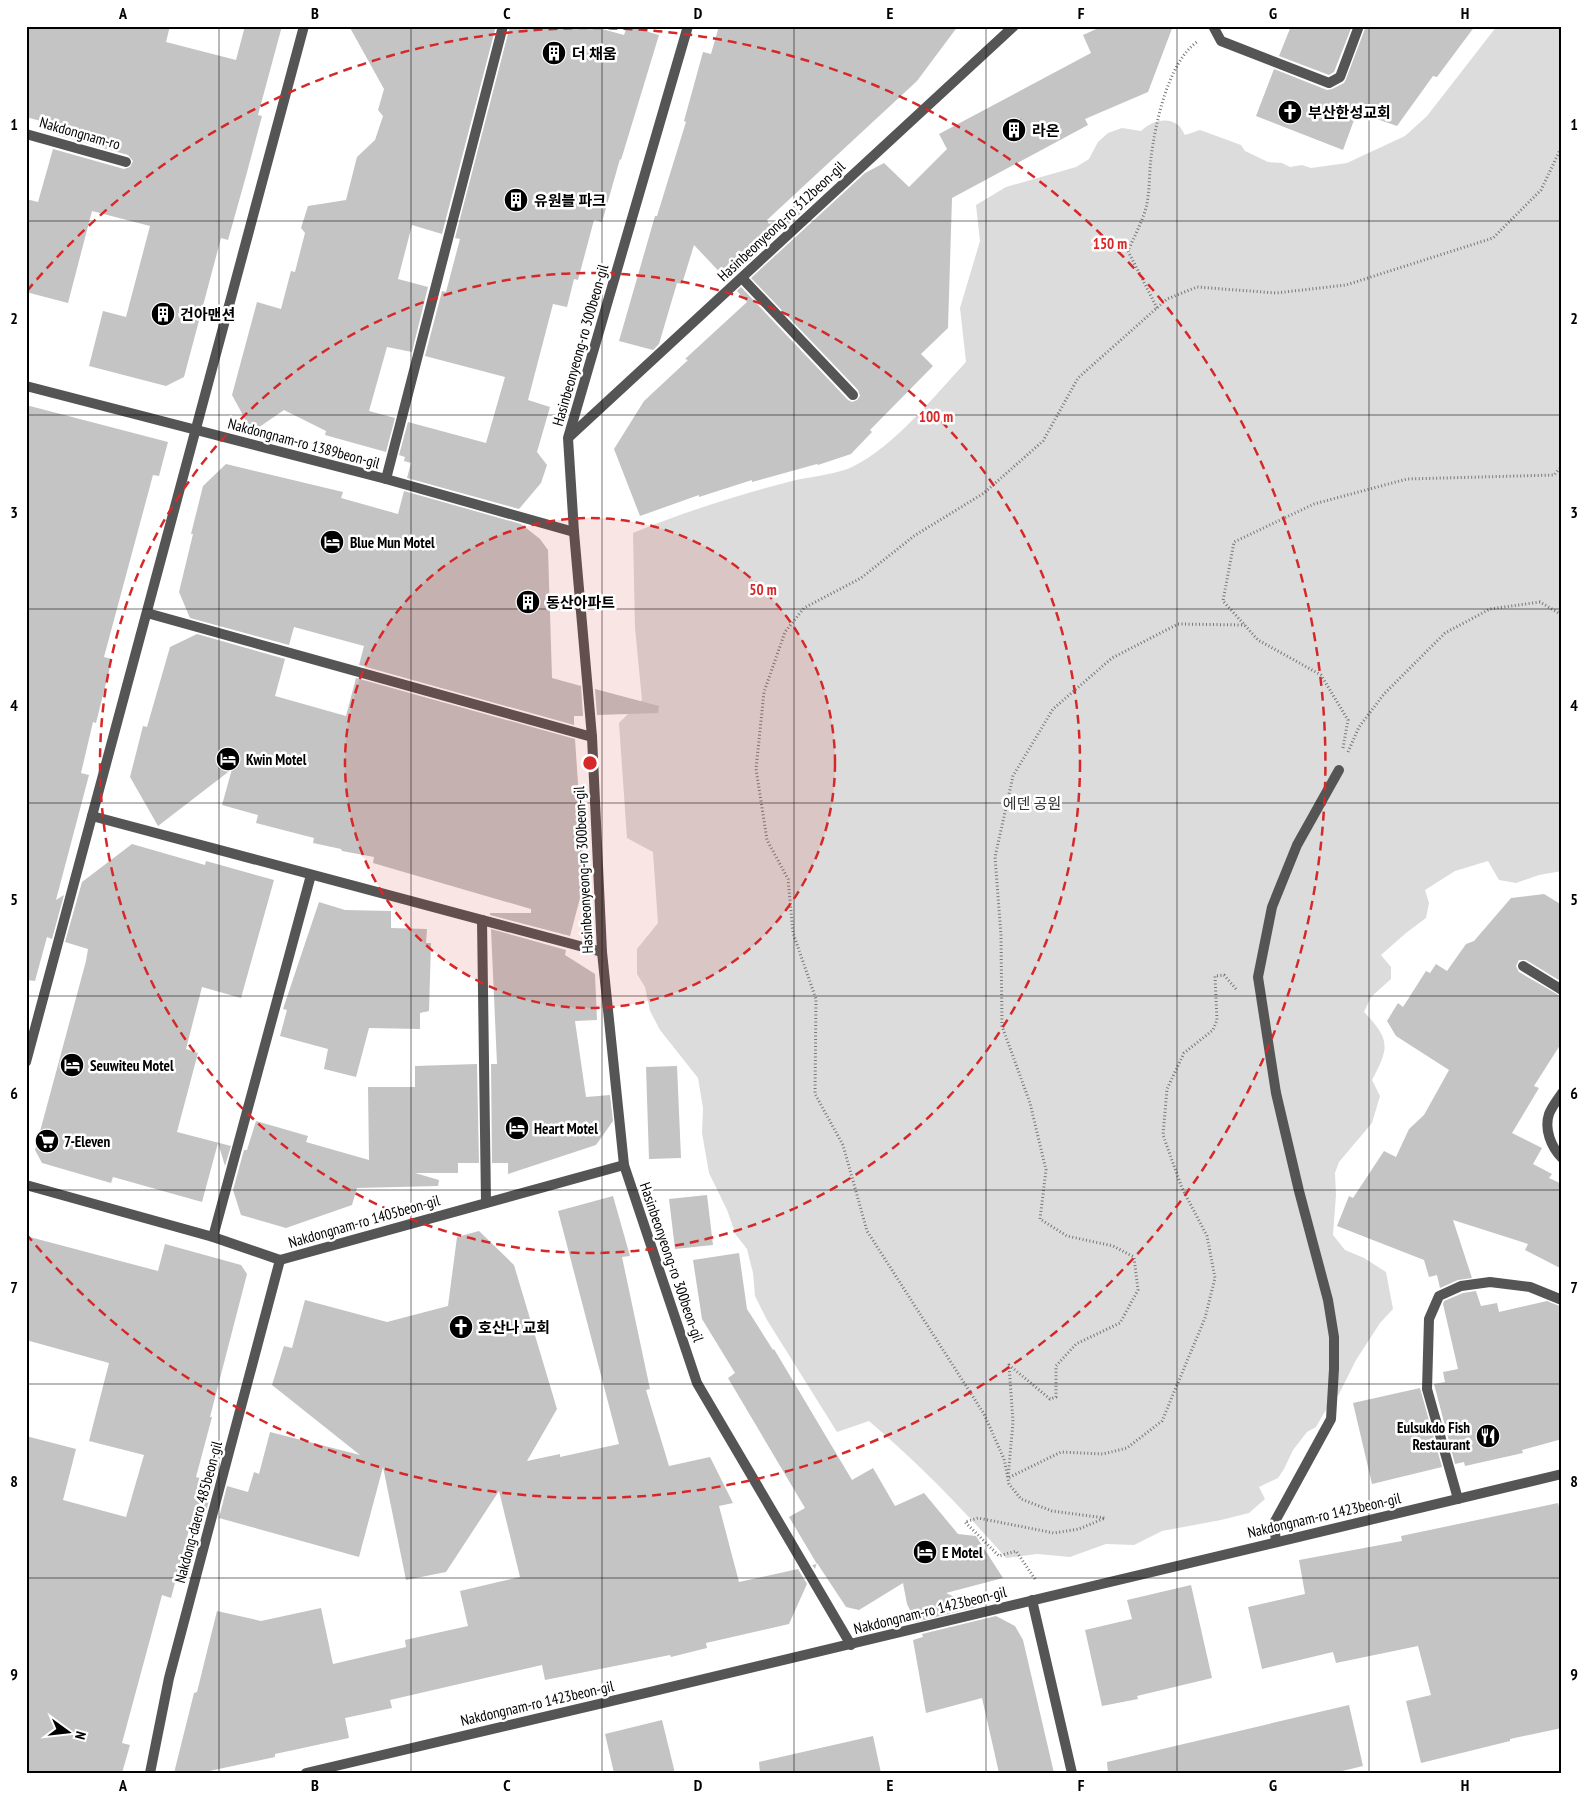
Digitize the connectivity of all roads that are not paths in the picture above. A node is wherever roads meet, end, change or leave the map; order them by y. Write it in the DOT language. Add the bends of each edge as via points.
graph roads {
  1 [pos="304,26"];
  2 [pos="504,26"];
  3 [pos="688,26"];
  4 [pos="1014,26"];
  5 [pos="1213,26"];
  6 [pos="1359,26"];
  7 [pos="26,134"];
  8 [pos="126,162"];
  9 [pos="742,278"];
  10 [pos="26,386"];
  11 [pos="853,395"];
  12 [pos="196,430"];
  13 [pos="568,438"];
  14 [pos="386,480"];
  15 [pos="574,532"];
  16 [pos="146,613"];
  17 [pos="592,737"];
  18 [pos="1339,770"];
  19 [pos="92,816"];
  20 [pos="311,875"];
  21 [pos="482,920"];
  22 [pos="602,952"];
  23 [pos="1524,966"];
  24 [pos="1562,990"];
  25 [pos="26,1062"];
  26 [pos="1562,1093"];
  27 [pos="1562,1158"];
  28 [pos="624,1165"];
  29 [pos="26,1185"];
  30 [pos="486,1202"];
  31 [pos="213,1237"];
  32 [pos="280,1260"];
  33 [pos="1562,1300"];
  34 [pos="1562,1474"];
  35 [pos="1458,1498"];
  36 [pos="1276,1542"];
  37 [pos="1032,1600"];
  38 [pos="851,1645"];
  39 [pos="150,1773"];
  40 [pos="306,1773"];
  41 [pos="1072,1773"];
  1 -- 12 [label="lane"];
  2 -- 14 [label="lane"];
  3 -- 13 [label="lane, Hasinbeonyeong-ro 300beon-gil"];
  4 -- 9 [label="lane, Hasinbeonyeong-ro 312beon-gil"];
  5 -- 6 [label="lane" via="1221,41 1329,83 1340,78"];
  7 -- 8 [label="lane, Nakdongnam-ro"];
  9 -- 11 [label="lane"];
  9 -- 13 [label="lane, Hasinbeonyeong-ro 312beon-gil"];
  10 -- 12 [label="lane, Nakdongnam-ro 1389beon-gil"];
  12 -- 14 [label="lane, Nakdongnam-ro 1389beon-gil"];
  12 -- 16 [label="lane"];
  13 -- 15 [label="lane, Hasinbeonyeong-ro 300beon-gil"];
  14 -- 15 [label="lane, Nakdongnam-ro 1389beon-gil"];
  15 -- 17 [label="lane, Hasinbeonyeong-ro 300beon-gil"];
  16 -- 17 [label="lane"];
  16 -- 19 [label="lane"];
  17 -- 22 [label="lane, Hasinbeonyeong-ro 300beon-gil"];
  18 -- 36 [label="lane" via="1297,845 1272,907 1258,977 1276,1093 1328,1300 1334,1337 1331,1418 1274,1523"];
  19 -- 20 [label="lane"];
  19 -- 25 [label="lane"];
  20 -- 21 [label="lane"];
  20 -- 31 [label="lane"];
  21 -- 22 [label="lane"];
  21 -- 30 [label="lane"];
  22 -- 28 [label="lane, Hasinbeonyeong-ro 300beon-gil"];
  23 -- 24 [label="lane"];
  26 -- 27 [label="lane" via="1549,1114 1548,1128 1550,1140"];
  28 -- 30 [label="lane, Nakdongnam-ro 1405beon-gil"];
  28 -- 38 [label="lane, Hasinbeonyeong-ro 300beon-gil" via="697,1383"];
  29 -- 31 [label="lane, Nakdongnam-ro 1405beon-gil"];
  30 -- 32 [label="lane, Nakdongnam-ro 1405beon-gil"];
  31 -- 32 [label="lane, Nakdongnam-ro 1405beon-gil"];
  32 -- 39 [label="lane, Nakdong-daero 485beon-gil" via="169,1678"];
  33 -- 35 [label="lane" via="1530,1286 1490,1282 1461,1286 1440,1296 1429,1319 1427,1389"];
  34 -- 35 [label="lane, Nakdongnam-ro 1423beon-gil"];
  35 -- 36 [label="lane, Nakdongnam-ro 1423beon-gil"];
  36 -- 37 [label="lane, Nakdongnam-ro 1423beon-gil"];
  37 -- 38 [label="lane, Nakdongnam-ro 1423beon-gil"];
  37 -- 41 [label="lane"];
  38 -- 40 [label="lane, Nakdongnam-ro 1423beon-gil"];
}
